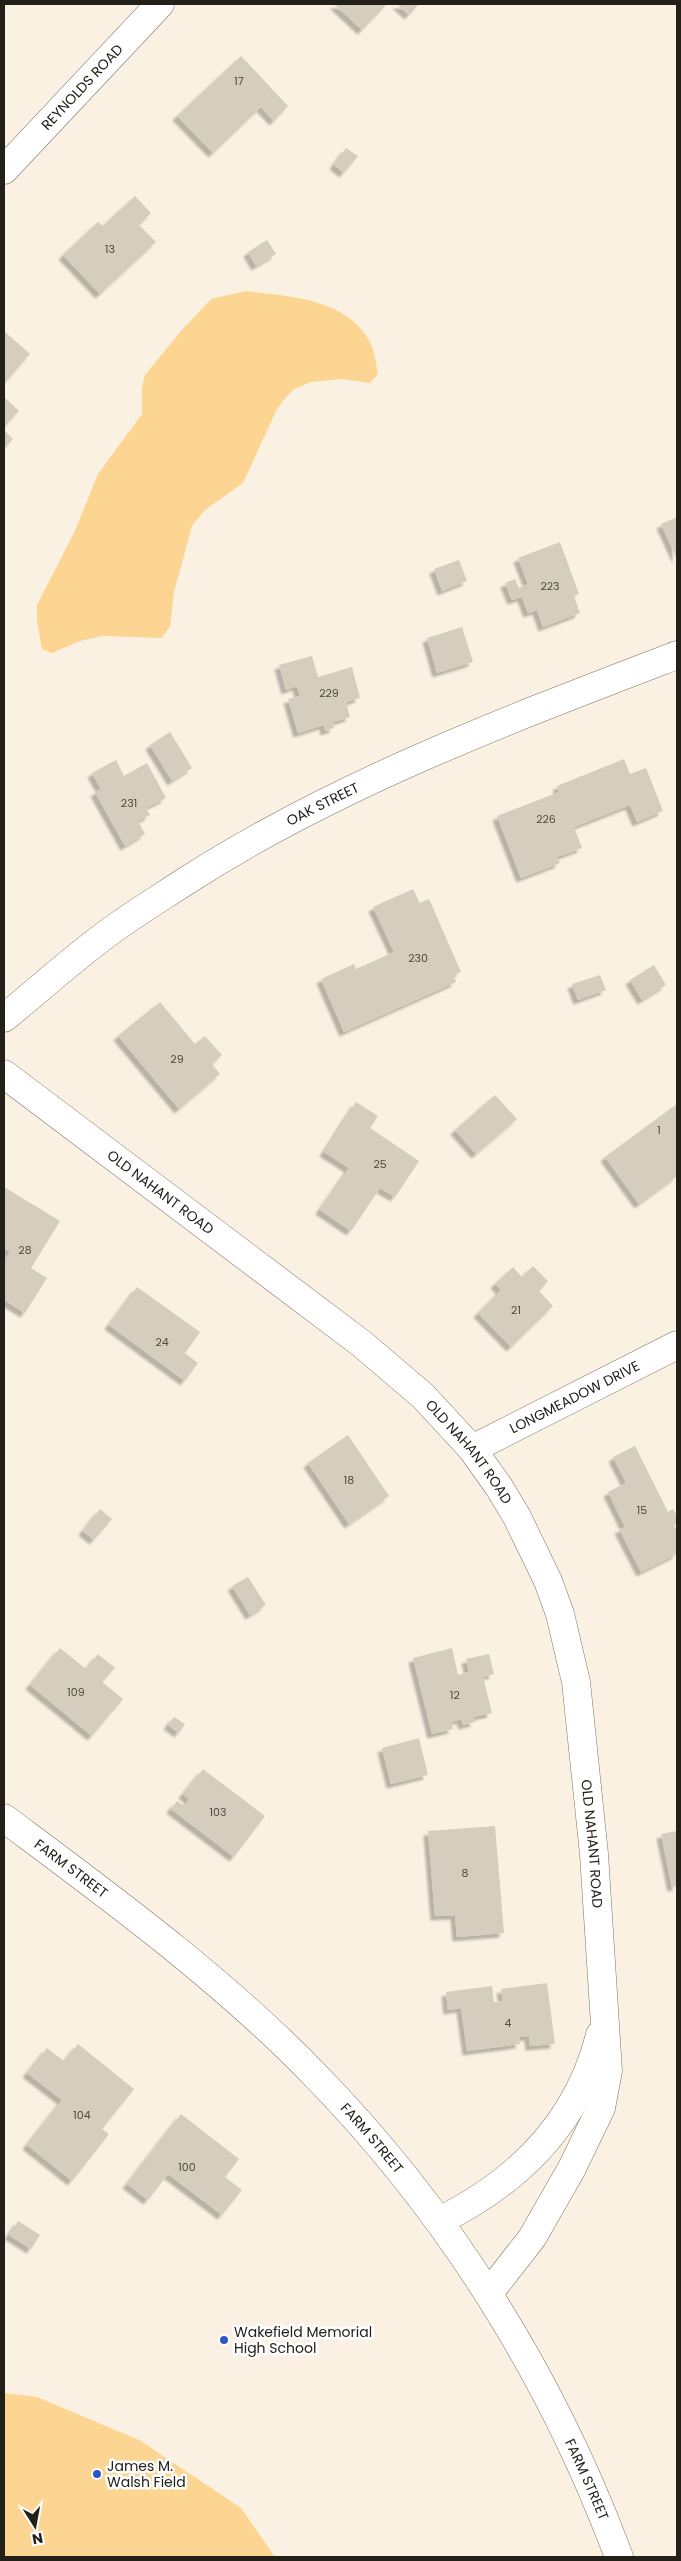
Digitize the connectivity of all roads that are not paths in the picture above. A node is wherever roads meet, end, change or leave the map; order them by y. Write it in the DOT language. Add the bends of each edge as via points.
graph roads {
  1 [pos="160,4"];
  2 [pos="4,170"];
  3 [pos="677,655"];
  4 [pos="4,1018"];
  5 [pos="4,1074"];
  6 [pos="677,1344"];
  7 [pos="472,1449"];
  8 [pos="4,1818"];
  9 [pos="603,2024"];
  10 [pos="439,2221"];
  11 [pos="489,2293"];
  12 [pos="619,2557"];
  1 -- 2 [label="street, REYNOLDS ROAD"];
  3 -- 4 [label="street, OAK STREET" via="442,750 277,829 188,880 101,938"];
  5 -- 7 [label="street, OLD NAHANT ROAD" via="362,1344 423,1396"];
  6 -- 7 [label="street, LONGMEADOW DRIVE"];
  7 -- 9 [label="street, OLD NAHANT ROAD" via="499,1486 533,1548 560,1614 569,1648 587,1768 602,1966"];
  8 -- 10 [label="street, FARM STREET" via="166,1942 258,2022 314,2074 406,2178"];
  9 -- 10 [label="street, OLD NAHANT ROAD" via="588,2072 552,2134 501,2185"];
  9 -- 11 [label="street, OLD NAHANT ROAD" via="608,2071 596,2121 532,2238"];
  10 -- 11 [label="street, FARM STREET"];
  11 -- 12 [label="street, FARM STREET" via="562,2425 602,2510"];
}
